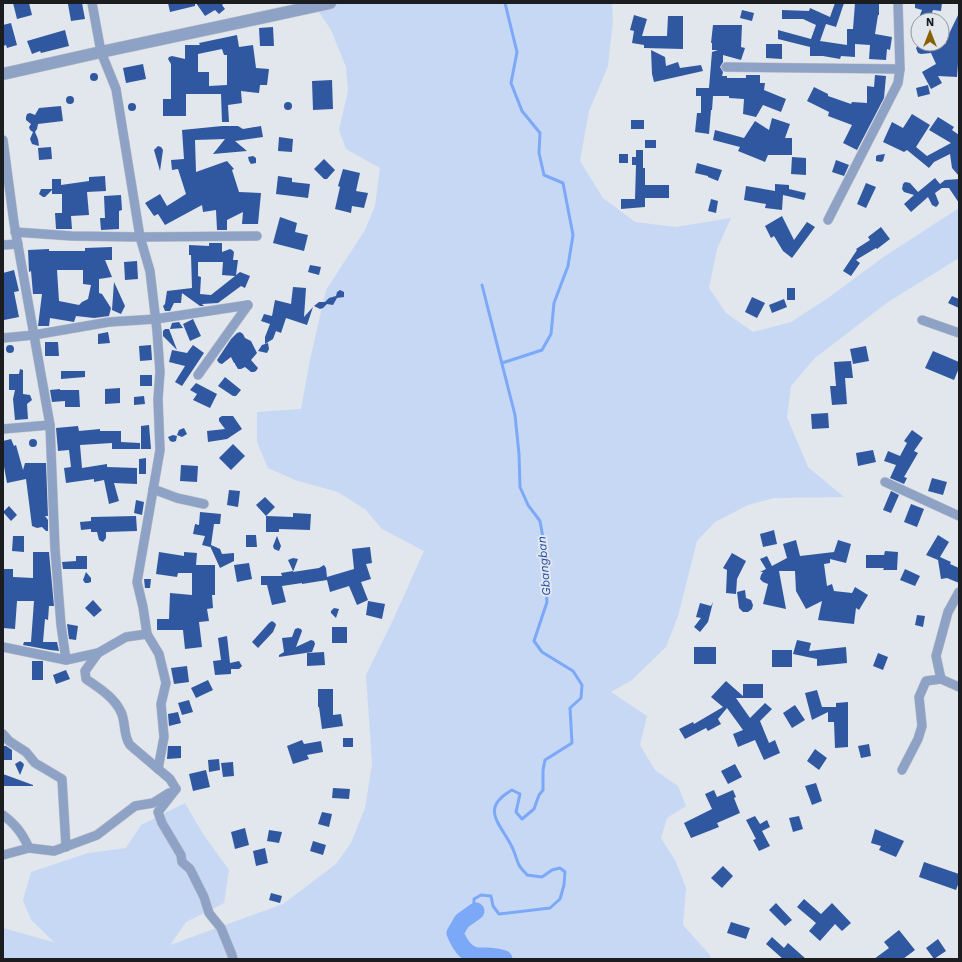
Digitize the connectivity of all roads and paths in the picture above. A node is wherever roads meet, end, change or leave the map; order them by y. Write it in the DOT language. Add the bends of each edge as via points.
graph roads {
  1 [pos="92,3"];
  2 [pos="330,3"];
  3 [pos="898,3"];
  4 [pos="101,52"];
  5 [pos="726,67"];
  6 [pos="900,69"];
  7 [pos="3,74"];
  8 [pos="3,140"];
  9 [pos="828,220"];
  10 [pos="15,232"];
  11 [pos="257,236"];
  12 [pos="140,238"];
  13 [pos="18,244"];
  14 [pos="3,245"];
  15 [pos="156,319"];
  16 [pos="922,320"];
  17 [pos="959,333"];
  18 [pos="34,335"];
  19 [pos="3,338"];
  20 [pos="198,375"];
  21 [pos="50,425"];
  22 [pos="3,429"];
  23 [pos="885,482"];
  24 [pos="153,489"];
  25 [pos="204,504"];
  26 [pos="959,516"];
  27 [pos="959,592"];
  28 [pos="147,634"];
  29 [pos="3,647"];
  30 [pos="98,653"];
  31 [pos="66,660"];
  32 [pos="941,679"];
  33 [pos="959,687"];
  34 [pos="3,734"];
  35 [pos="158,769"];
  36 [pos="902,770"];
  37 [pos="176,789"];
  38 [pos="3,816"];
  39 [pos="66,847"];
  40 [pos="29,848"];
  41 [pos="3,855"];
  42 [pos="233,959"];
  1 -- 4 [label="street"];
  2 -- 4 [label="street"];
  3 -- 6 [label="street"];
  4 -- 7 [label="street"];
  4 -- 12 [label="street" via="116,89"];
  5 -- 6 [label="street"];
  6 -- 9 [label="street" via="898,83"];
  8 -- 10 [label="street"];
  10 -- 12 [label="street"];
  10 -- 13 [label="street"];
  11 -- 12 [label="street"];
  12 -- 15 [label="street" via="150,272"];
  13 -- 14 [label="street"];
  13 -- 18 [label="street"];
  15 -- 18 [label="street" via="109,322"];
  15 -- 20 [label="street" via="248,304"];
  15 -- 24 [label="street" via="160,372 160,450"];
  16 -- 17 [label="street"];
  18 -- 19 [label="street"];
  18 -- 21 [label="street"];
  21 -- 22 [label="street"];
  21 -- 31 [label="street" via="55,549"];
  23 -- 26 [label="street"];
  24 -- 25 [label="street" via="176,498"];
  24 -- 28 [label="street" via="137,582"];
  27 -- 32 [label="street" via="948,612 936,656"];
  28 -- 30 [label="street" via="126,636"];
  28 -- 35 [label="street" via="159,654 166,683 161,704 164,737"];
  29 -- 31 [label="street"];
  30 -- 31 [label="street"];
  30 -- 35 [label="street" via="85,672 86,678 108,695 121,712 127,741"];
  32 -- 33 [label="street"];
  32 -- 36 [label="street" via="926,681 919,697 922,726"];
  34 -- 39 [label="street" via="26,752 34,763 62,779"];
  35 -- 37 [label="street" via="170,779"];
  37 -- 39 [label="street" via="153,803 135,806 97,835"];
  37 -- 42 [label="street" via="158,812 181,855 182,862 190,869 209,913 221,928"];
  38 -- 40 [label="street" via="14,823"];
  39 -- 40 [label="street" via="54,851"];
  40 -- 41 [label="street"];
}
